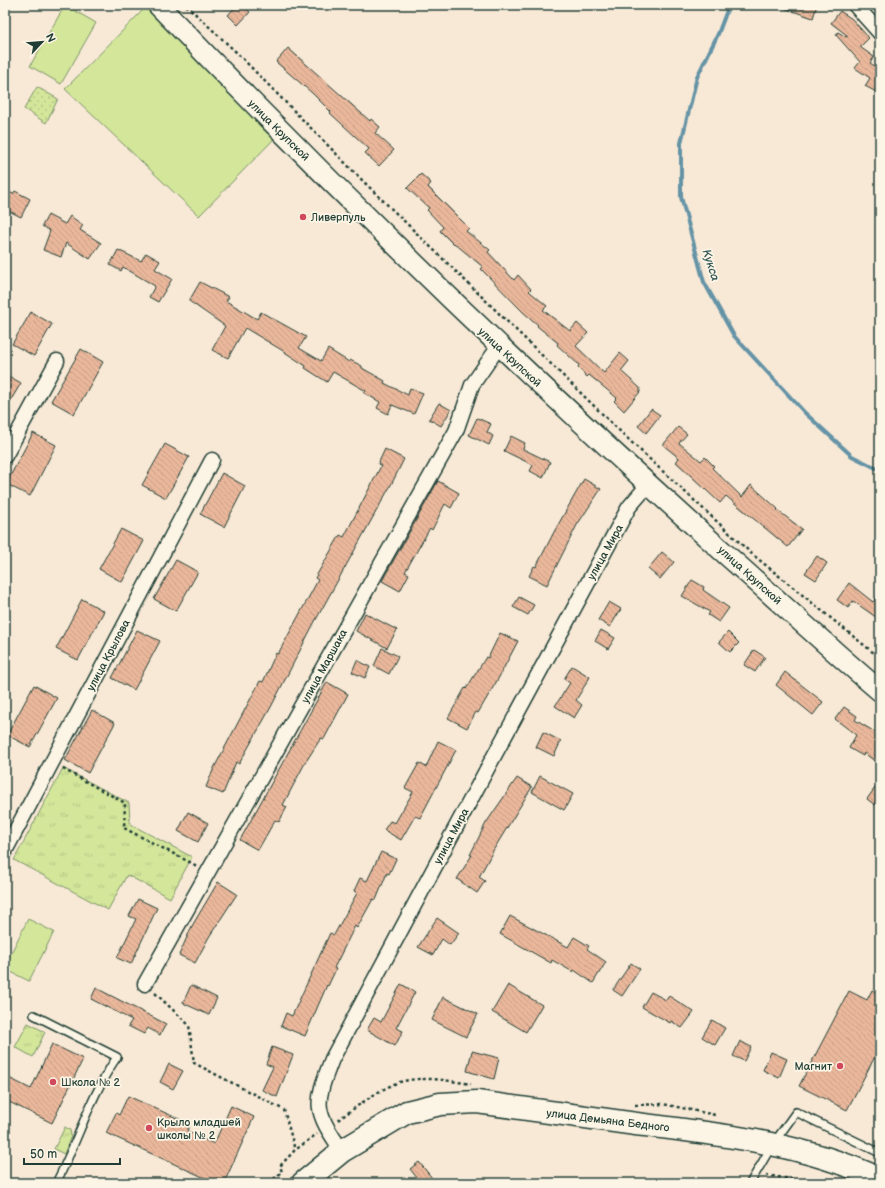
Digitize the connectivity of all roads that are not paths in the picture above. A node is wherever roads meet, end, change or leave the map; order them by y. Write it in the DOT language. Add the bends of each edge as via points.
graph roads {
  1 [pos="158,5"];
  2 [pos="855,5"];
  3 [pos="880,33"];
  4 [pos="499,346"];
  5 [pos="57,361"];
  6 [pos="5,456"];
  7 [pos="212,460"];
  8 [pos="648,485"];
  9 [pos="880,691"];
  10 [pos="5,851"];
  11 [pos="146,984"];
  12 [pos="34,1015"];
  13 [pos="773,1144"];
  14 [pos="342,1151"];
  15 [pos="880,1153"];
  16 [pos="880,1179"];
  17 [pos="56,1183"];
  18 [pos="303,1183"];
  19 [pos="750,1183"];
  1 -- 4 [label="street, улица Крупской" via="280,132"];
  2 -- 3 [label="street"];
  4 -- 8 [label="street, улица Крупской"];
  4 -- 11 [label="street, улица Маршака" via="472,385 456,431"];
  5 -- 6 [label="street"];
  7 -- 10 [label="street, улица Крылова"];
  8 -- 9 [label="street, улица Крупской"];
  8 -- 14 [label="street, улица Мира" via="629,507 332,1059 320,1090 319,1110 326,1128"];
  12 -- 17 [label="lane" via="117,1057 94,1095"];
  13 -- 14 [label="main road, улица Демьяна Бедного" via="729,1135 477,1102 440,1104 407,1112"];
  13 -- 15 [label="lane" via="796,1112"];
  13 -- 16 [label="main road, улица Демьяна Бедного" via="803,1150"];
  13 -- 19 [label="lane"];
  14 -- 18 [label="main road"];
}
